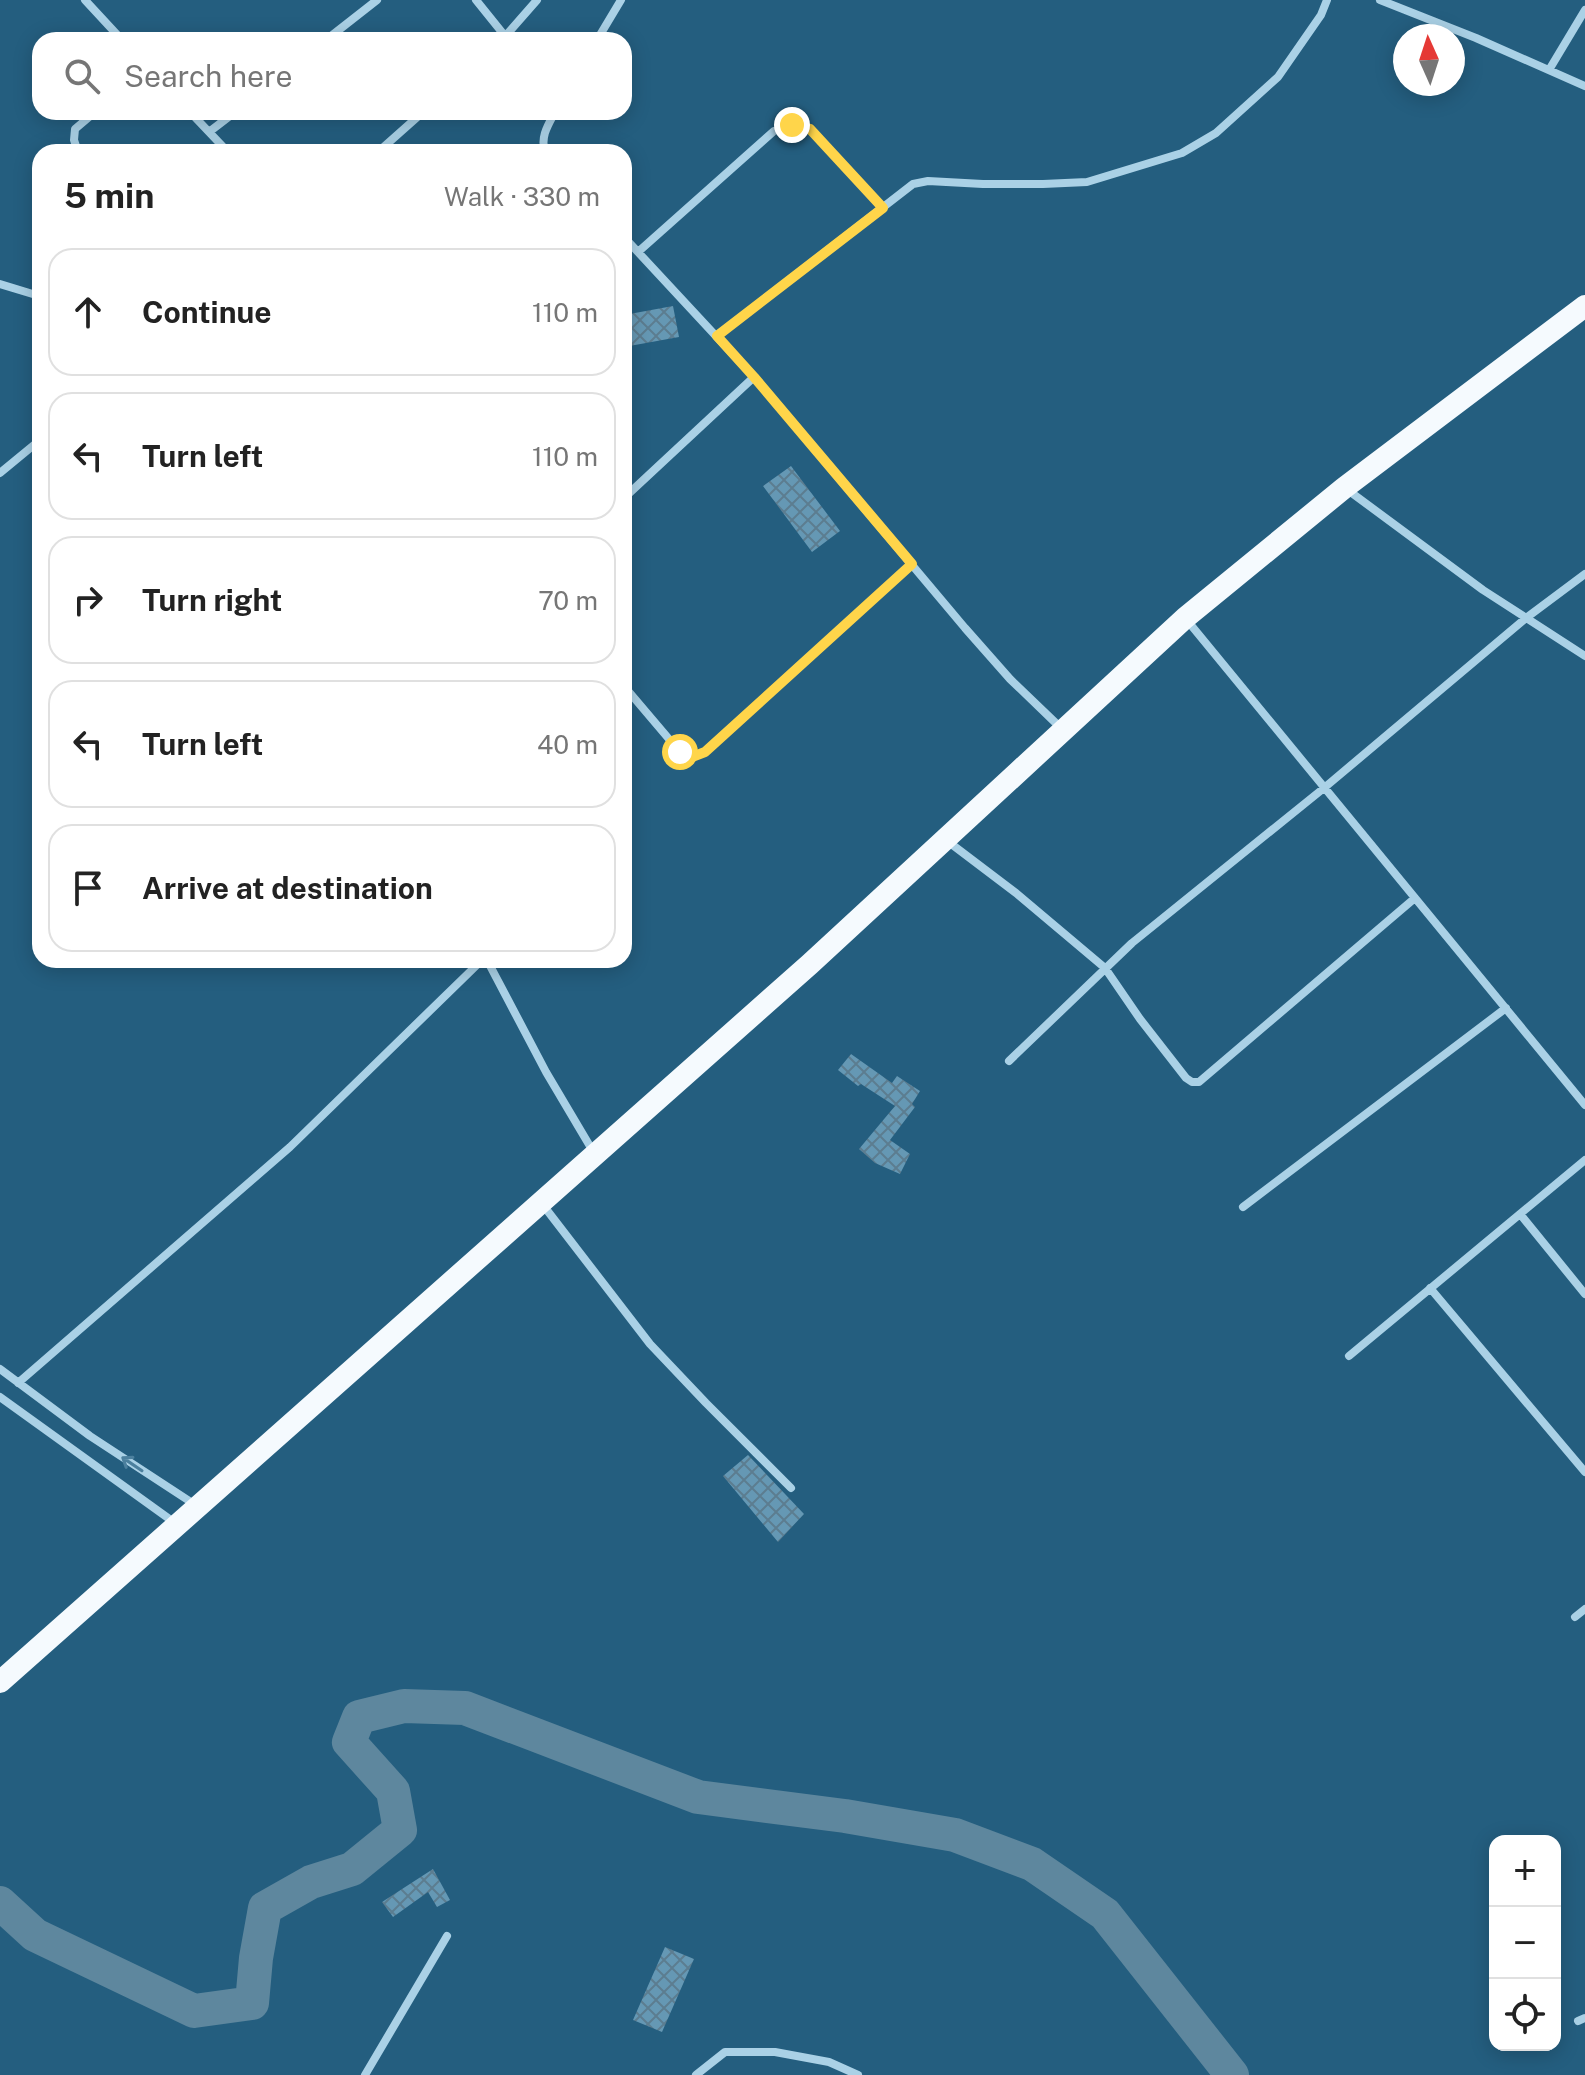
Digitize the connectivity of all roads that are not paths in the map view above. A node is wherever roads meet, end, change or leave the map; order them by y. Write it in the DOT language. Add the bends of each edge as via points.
graph roads {
  1 [pos="85,0"];
  2 [pos="377,0"];
  3 [pos="476,0"];
  4 [pos="537,0"];
  5 [pos="621,0"];
  6 [pos="1327,0"];
  7 [pos="1380,0"];
  8 [pos="1585,10"];
  9 [pos="115,32"];
  10 [pos="336,32"];
  11 [pos="500,32"];
  12 [pos="509,32"];
  13 [pos="602,32"];
  14 [pos="1549,70"];
  15 [pos="1585,86"];
  16 [pos="86,120"];
  17 [pos="198,120"];
  18 [pos="225,120"];
  19 [pos="414,120"];
  20 [pos="551,120"];
  21 [pos="209,132"];
  22 [pos="75,144"];
  23 [pos="220,144"];
  24 [pos="387,144"];
  25 [pos="543,144"];
  26 [pos="883,208"];
  27 [pos="632,246"];
  28 [pos="638,252"];
  29 [pos="0,284"];
  30 [pos="32,294"];
  31 [pos="1585,306"];
  32 [pos="717,336"];
  33 [pos="754,377"];
  34 [pos="32,447"];
  35 [pos="0,473"];
  36 [pos="1344,488"];
  37 [pos="632,491"];
  38 [pos="912,564"];
  39 [pos="1585,574"];
  40 [pos="1185,618"];
  41 [pos="1526,618"];
  42 [pos="1585,656"];
  43 [pos="632,695"];
  44 [pos="1064,730"];
  45 [pos="1324,788"];
  46 [pos="945,840"];
  47 [pos="1415,898"];
  48 [pos="476,968"];
  49 [pos="488,968"];
  50 [pos="1105,968"];
  51 [pos="1506,1008"];
  52 [pos="1009,1061"];
  53 [pos="1585,1105"];
  54 [pos="594,1154"];
  55 [pos="1585,1160"];
  56 [pos="541,1201"];
  57 [pos="1243,1207"];
  58 [pos="1520,1214"];
  59 [pos="1430,1288"];
  60 [pos="1585,1294"];
  61 [pos="1349,1356"];
  62 [pos="0,1370"];
  63 [pos="18,1383"];
  64 [pos="0,1397"];
  65 [pos="1585,1472"];
  66 [pos="791,1488"];
  67 [pos="197,1506"];
  68 [pos="177,1524"];
  69 [pos="1585,1609"];
  70 [pos="1575,1617"];
  71 [pos="0,1682"];
  72 [pos="447,1936"];
  73 [pos="365,2075"];
  74 [pos="696,2075"];
  75 [pos="858,2075"];
  1 -- 9 [label="street"];
  2 -- 10 [label="street"];
  3 -- 11 [label="street"];
  4 -- 12 [label="street"];
  5 -- 13 [label="street"];
  6 -- 26 [label="street" via="1278,77 1216,133 1182,153 1087,182 928,181 913,184"];
  7 -- 14 [label="street"];
  8 -- 14 [label="street"];
  14 -- 15 [label="street"];
  16 -- 22 [label="street" via="75,129"];
  17 -- 21 [label="street"];
  18 -- 21 [label="street"];
  19 -- 24 [label="street"];
  20 -- 25 [label="street"];
  21 -- 23 [label="street"];
  26 -- 28 [label="street" via="810,129 792,125 774,131"];
  26 -- 32 [label="street"];
  27 -- 28 [label="street"];
  28 -- 32 [label="street"];
  29 -- 30 [label="street"];
  31 -- 36 [label="highway"];
  32 -- 33 [label="street"];
  33 -- 37 [label="street"];
  33 -- 38 [label="street"];
  34 -- 35 [label="street"];
  36 -- 40 [label="highway"];
  36 -- 41 [label="street"];
  38 -- 43 [label="street" via="705,752 692,757 680,752"];
  38 -- 44 [label="street" via="1010,679"];
  39 -- 41 [label="street"];
  40 -- 44 [label="highway"];
  40 -- 45 [label="street"];
  41 -- 42 [label="street"];
  41 -- 45 [label="street"];
  44 -- 46 [label="highway"];
  45 -- 47 [label="street"];
  45 -- 50 [label="street"];
  46 -- 50 [label="street"];
  46 -- 54 [label="highway"];
  47 -- 50 [label="street" via="1199,1082 1186,1078"];
  47 -- 51 [label="street"];
  48 -- 63 [label="street" via="290,1147"];
  49 -- 54 [label="street"];
  50 -- 52 [label="street"];
  51 -- 53 [label="street"];
  51 -- 57 [label="street"];
  54 -- 56 [label="highway"];
  55 -- 58 [label="street"];
  56 -- 66 [label="street" via="650,1344"];
  56 -- 67 [label="highway"];
  58 -- 59 [label="street"];
  58 -- 60 [label="street"];
  59 -- 61 [label="street"];
  59 -- 65 [label="street"];
  62 -- 63 [label="street"];
  67 -- 63 [label="street, one-way"];
  64 -- 68 [label="street"];
  67 -- 68 [label="highway"];
  68 -- 71 [label="highway"];
  69 -- 70 [label="street"];
  72 -- 73 [label="street"];
  74 -- 75 [label="street" via="725,2052 775,2052 829,2062"];
}
